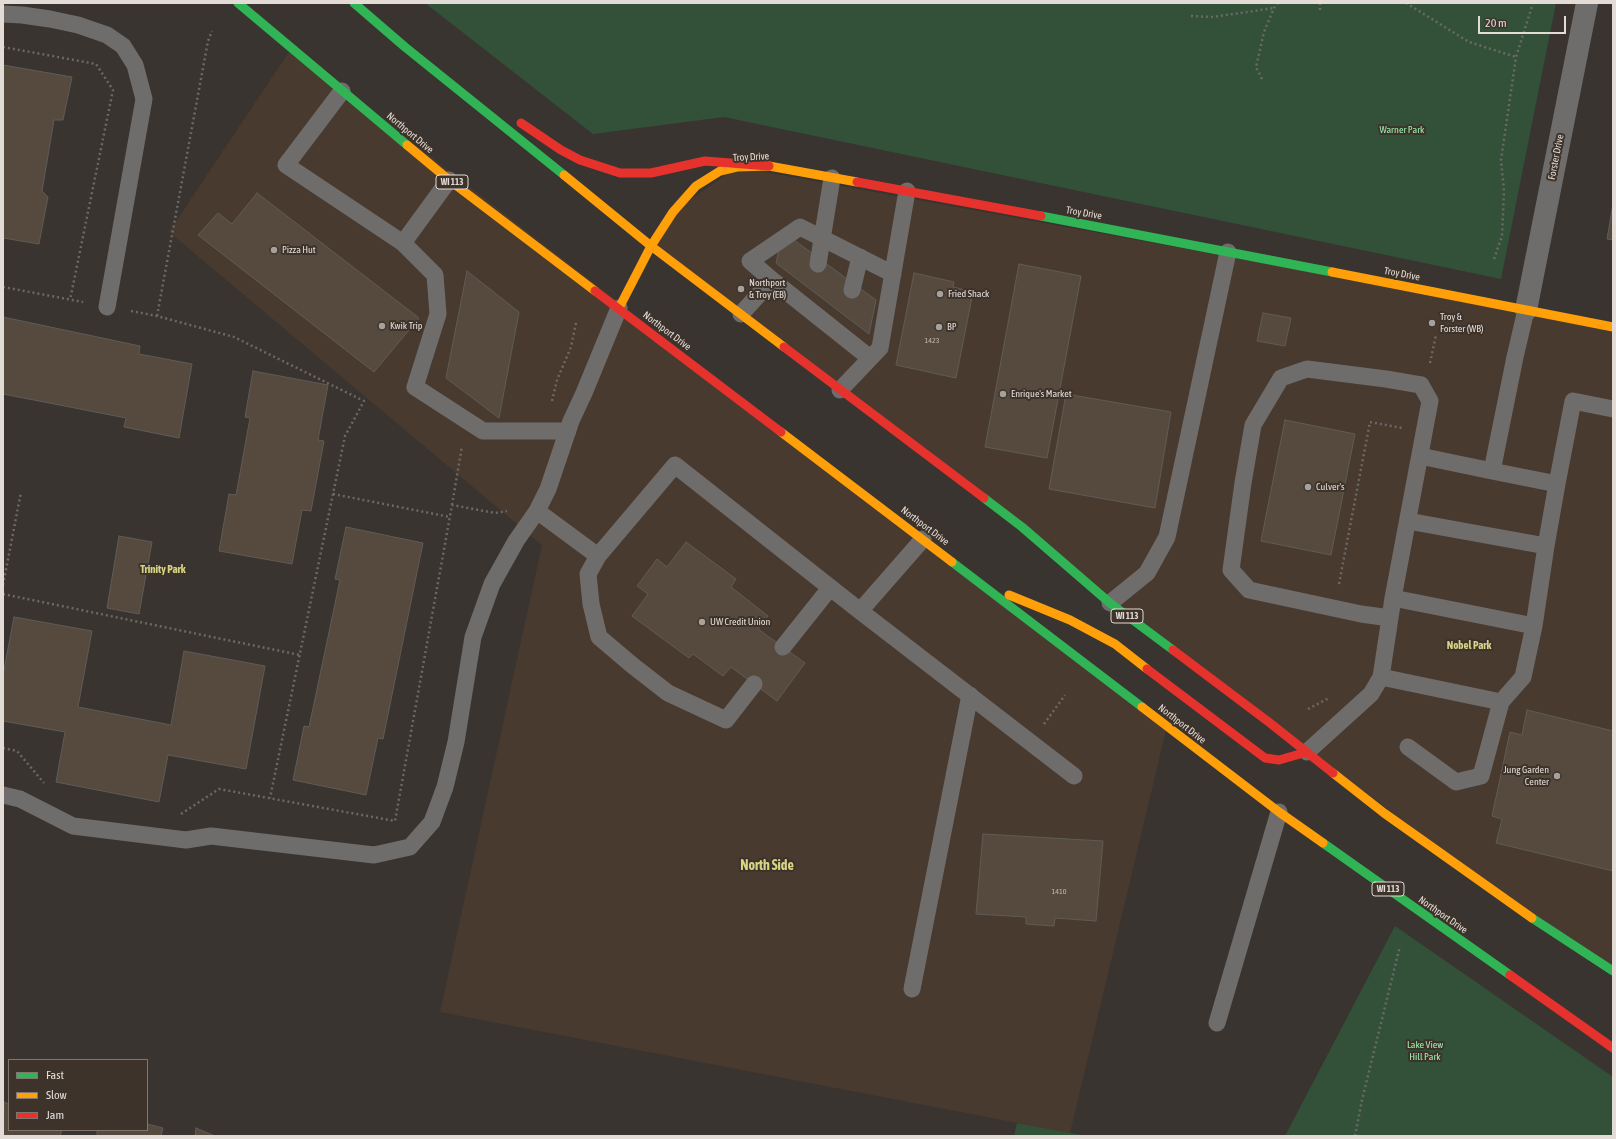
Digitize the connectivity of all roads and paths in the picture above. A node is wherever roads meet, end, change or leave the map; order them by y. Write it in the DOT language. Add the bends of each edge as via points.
graph roads {
  1 [pos="238,3"];
  2 [pos="354,3"];
  3 [pos="1278,3"];
  4 [pos="1320,3"];
  5 [pos="1406,3"];
  6 [pos="1533,3"];
  7 [pos="1587,3"];
  8 [pos="1274,8"];
  9 [pos="1320,13"];
  10 [pos="3,14"];
  11 [pos="1191,16"];
  12 [pos="212,31"];
  13 [pos="405,46"];
  14 [pos="3,47"];
  15 [pos="1516,57"];
  16 [pos="1262,79"];
  17 [pos="342,91"];
  18 [pos="483,98"];
  19 [pos="515,119"];
  20 [pos="769,166"];
  21 [pos="832,178"];
  22 [pos="449,180"];
  23 [pos="907,191"];
  24 [pos="822,238"];
  25 [pos="403,243"];
  26 [pos="651,246"];
  27 [pos="1228,252"];
  28 [pos="860,257"];
  29 [pos="1494,259"];
  30 [pos="818,264"];
  31 [pos="893,274"];
  32 [pos="772,280"];
  33 [pos="3,287"];
  34 [pos="852,290"];
  35 [pos="70,300"];
  36 [pos="107,307"];
  37 [pos="619,308"];
  38 [pos="1526,310"];
  39 [pos="742,314"];
  40 [pos="157,316"];
  41 [pos="576,323"];
  42 [pos="1613,327"];
  43 [pos="1436,335"];
  44 [pos="870,358"];
  45 [pos="1421,385"];
  46 [pos="840,390"];
  47 [pos="1613,409"];
  48 [pos="466,420"];
  49 [pos="1404,429"];
  50 [pos="544,431"];
  51 [pos="568,432"];
  52 [pos="1420,456"];
  53 [pos="1492,471"];
  54 [pos="1557,484"];
  55 [pos="22,492"];
  56 [pos="333,494"];
  57 [pos="452,505"];
  58 [pos="514,509"];
  59 [pos="536,511"];
  60 [pos="450,517"];
  61 [pos="1408,521"];
  62 [pos="923,538"];
  63 [pos="1546,546"];
  64 [pos="598,556"];
  65 [pos="980,582"];
  66 [pos="3,585"];
  67 [pos="830,588"];
  68 [pos="1338,590"];
  69 [pos="3,594"];
  70 [pos="1393,598"];
  71 [pos="1110,603"];
  72 [pos="860,611"];
  73 [pos="1390,618"];
  74 [pos="1534,626"];
  75 [pos="783,647"];
  76 [pos="300,655"];
  77 [pos="1381,677"];
  78 [pos="754,684"];
  79 [pos="1334,694"];
  80 [pos="1065,695"];
  81 [pos="970,696"];
  82 [pos="1501,702"];
  83 [pos="1308,709"];
  84 [pos="1031,742"];
  85 [pos="1408,747"];
  86 [pos="3,748"];
  87 [pos="1307,752"];
  88 [pos="1074,776"];
  89 [pos="48,788"];
  90 [pos="3,795"];
  91 [pos="270,798"];
  92 [pos="1279,812"];
  93 [pos="175,818"];
  94 [pos="1400,946"];
  95 [pos="1613,971"];
  96 [pos="912,989"];
  97 [pos="1217,1023"];
  98 [pos="1613,1048"];
  99 [pos="1355,1136"];
  1 -- 17 [label="main road, Northport Drive / WI 113"];
  2 -- 13 [label="main road, WI 113"];
  3 -- 8 [label="path"];
  4 -- 9 [label="path"];
  5 -- 15 [label="path" via="1469,42"];
  6 -- 15 [label="path"];
  7 -- 38 [label="street, Forster Drive"];
  8 -- 11 [label="path" via="1213,17"];
  8 -- 16 [label="path" via="1264,32 1256,67"];
  10 -- 36 [label="lane" via="50,19 108,35 123,46 135,65 144,99"];
  12 -- 40 [label="path" via="208,41"];
  13 -- 18 [label="main road"];
  13 -- 26 [label="main road, WI 113"];
  14 -- 35 [label="path" via="96,64 113,90"];
  15 -- 29 [label="path" via="1501,160 1504,191 1502,236"];
  17 -- 22 [label="main road, Northport Drive / WI 113"];
  17 -- 25 [label="lane" via="286,165"];
  19 -- 20 [label="main road" via="580,160 620,173 651,173 704,161"];
  20 -- 21 [label="main road, Troy Drive"];
  20 -- 26 [label="main road, Troy Drive" via="737,167 707,178 689,193 673,212"];
  21 -- 23 [label="main road, Troy Drive"];
  21 -- 24 [label="lane"];
  22 -- 25 [label="lane"];
  22 -- 37 [label="main road, Northport Drive / WI 113"];
  23 -- 27 [label="main road, Troy Drive"];
  23 -- 31 [label="lane"];
  24 -- 28 [label="lane"];
  24 -- 30 [label="lane"];
  24 -- 32 [label="lane" via="800,227 750,261"];
  25 -- 48 [label="lane" via="435,275 438,314 415,387"];
  26 -- 37 [label="main road, Troy Drive"];
  26 -- 39 [label="main road, WI 113"];
  27 -- 38 [label="main road, Troy Drive"];
  27 -- 71 [label="lane" via="1167,537 1147,574"];
  28 -- 31 [label="lane"];
  28 -- 34 [label="lane"];
  31 -- 44 [label="lane" via="880,348"];
  32 -- 39 [label="lane"];
  32 -- 44 [label="lane" via="810,302 843,328"];
  33 -- 35 [label="path"];
  35 -- 36 [label="path"];
  36 -- 40 [label="path"];
  37 -- 51 [label="lane"];
  37 -- 62 [label="main road, Northport Drive / WI 113"];
  38 -- 42 [label="main road, Troy Drive"];
  38 -- 53 [label="lane"];
  39 -- 46 [label="main road, WI 113"];
  40 -- 56 [label="path" via="234,337 364,401 345,436"];
  41 -- 50 [label="path" via="571,347 558,380"];
  43 -- 45 [label="path" via="1432,358"];
  44 -- 46 [label="lane"];
  45 -- 52 [label="lane" via="1430,401"];
  45 -- 73 [label="lane" via="1307,369 1280,378 1253,425 1231,570 1249,590"];
  46 -- 71 [label="main road, WI 113" via="1022,528"];
  47 -- 54 [label="lane" via="1573,401"];
  48 -- 50 [label="lane" via="483,430"];
  48 -- 57 [label="path"];
  49 -- 68 [label="path" via="1370,422"];
  50 -- 51 [label="lane"];
  51 -- 59 [label="lane" via="548,489"];
  52 -- 53 [label="lane"];
  52 -- 61 [label="lane"];
  53 -- 54 [label="lane"];
  54 -- 63 [label="lane"];
  55 -- 66 [label="path"];
  56 -- 60 [label="path"];
  56 -- 76 [label="path"];
  57 -- 58 [label="path" via="495,513"];
  57 -- 60 [label="path"];
  59 -- 64 [label="lane"];
  59 -- 90 [label="lane" via="492,584 473,637 456,742 445,787 432,822 410,847 374,855 211,836 186,840 73,826 20,799"];
  60 -- 91 [label="path" via="395,820"];
  61 -- 63 [label="lane"];
  61 -- 70 [label="lane"];
  62 -- 65 [label="main road, Northport Drive / WI 113"];
  62 -- 72 [label="lane"];
  63 -- 74 [label="lane"];
  64 -- 67 [label="lane" via="675,465"];
  64 -- 78 [label="lane" via="588,574 591,604 599,637 632,665 668,693 726,720"];
  65 -- 87 [label="main road" via="1070,620 1114,644 1265,758 1278,760"];
  65 -- 92 [label="main road, Northport Drive / WI 113"];
  67 -- 72 [label="lane"];
  67 -- 75 [label="lane"];
  69 -- 76 [label="path"];
  70 -- 73 [label="lane"];
  70 -- 74 [label="lane"];
  71 -- 87 [label="main road, WI 113"];
  72 -- 81 [label="lane"];
  73 -- 77 [label="lane"];
  74 -- 82 [label="lane" via="1523,677"];
  76 -- 91 [label="path"];
  77 -- 82 [label="lane"];
  77 -- 87 [label="lane" via="1371,694"];
  79 -- 83 [label="path"];
  80 -- 84 [label="path"];
  81 -- 84 [label="lane"];
  81 -- 96 [label="lane"];
  82 -- 85 [label="lane" via="1481,776 1456,782"];
  84 -- 88 [label="lane"];
  86 -- 89 [label="path" via="17,751"];
  87 -- 95 [label="main road, WI 113" via="1404,827 1513,905"];
  91 -- 93 [label="path" via="219,789"];
  92 -- 97 [label="lane"];
  92 -- 98 [label="main road, Northport Drive / WI 113"];
  94 -- 99 [label="path"];
}
